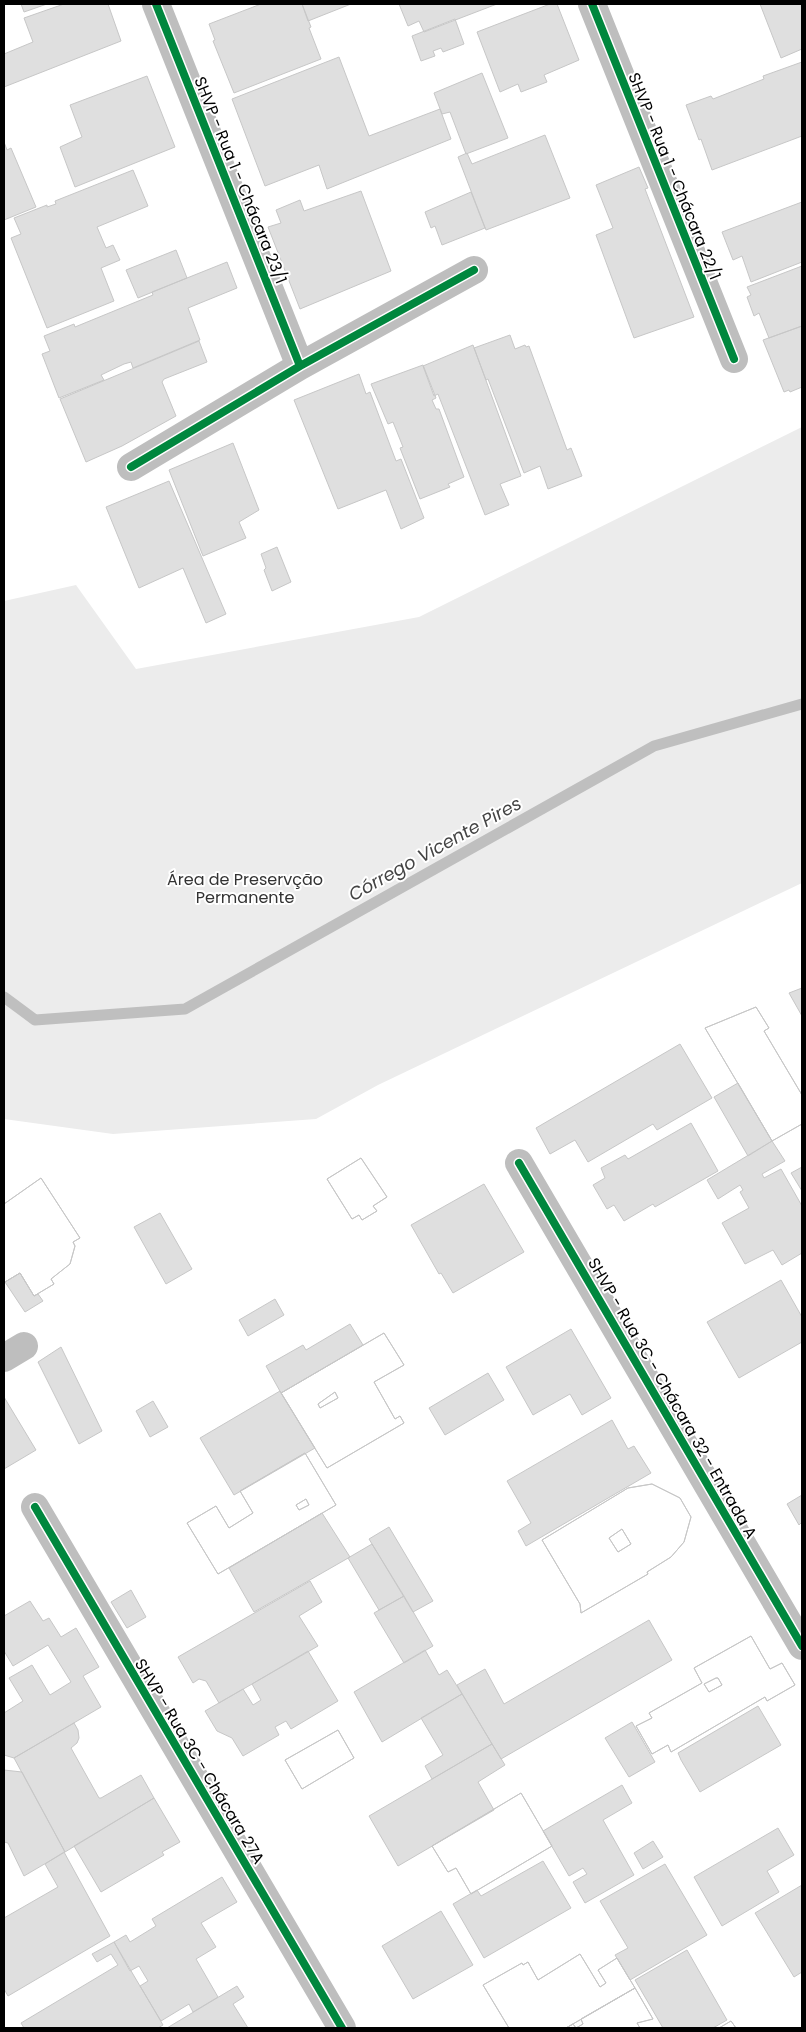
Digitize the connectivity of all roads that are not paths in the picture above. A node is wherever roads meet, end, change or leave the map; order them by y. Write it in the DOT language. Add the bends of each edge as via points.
graph roads {
  1 [pos="156,4"];
  2 [pos="592,4"];
  3 [pos="474,270"];
  4 [pos="734,359"];
  5 [pos="300,366"];
  6 [pos="131,467"];
  7 [pos="519,1163"];
  8 [pos="35,1507"];
  9 [pos="802,1646"];
  10 [pos="342,2028"];
  1 -- 5 [label="street, SHVP - Rua 1 - Chácara 23/1"];
  2 -- 4 [label="street, SHVP - Rua 1 - Chácara 22/1"];
  3 -- 5 [label="street"];
  5 -- 6 [label="street"];
  7 -- 9 [label="street, SHVP - Rua 3C - Chácara 32 - Entrada A"];
  8 -- 10 [label="street, SHVP - Rua 3C - Chácara 27A"];
}
